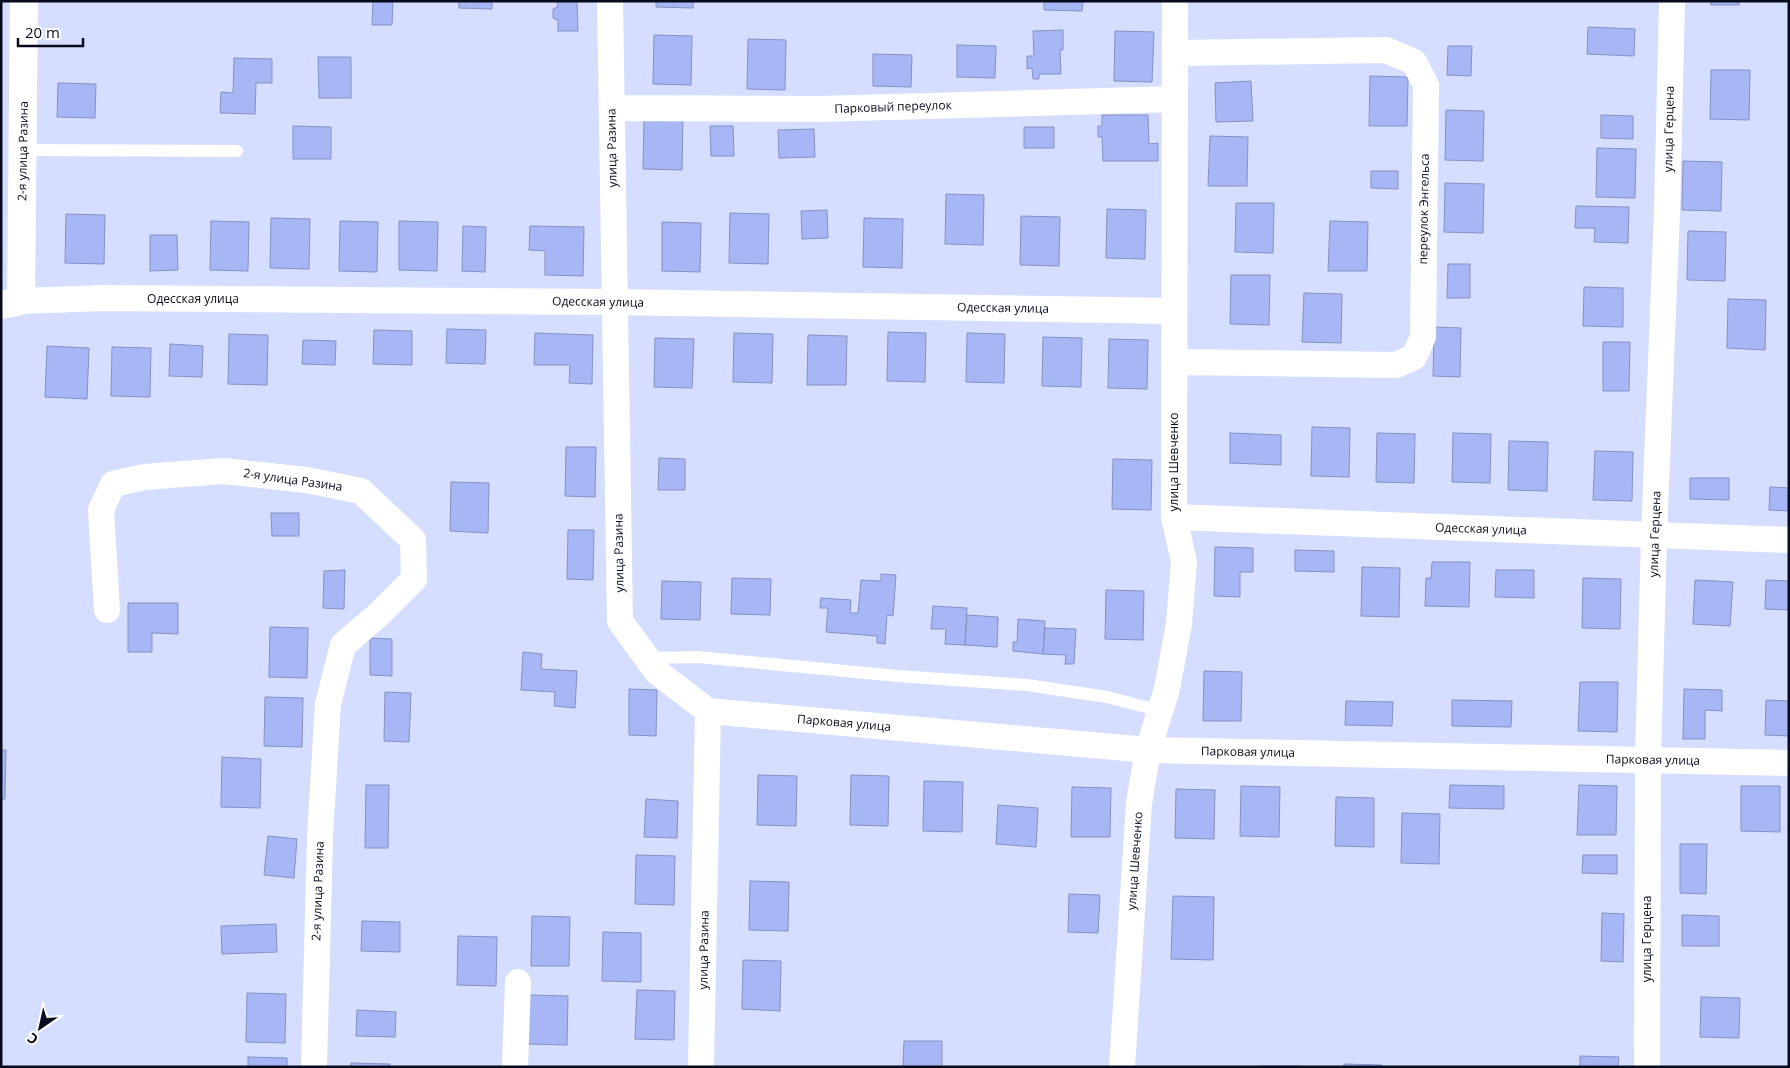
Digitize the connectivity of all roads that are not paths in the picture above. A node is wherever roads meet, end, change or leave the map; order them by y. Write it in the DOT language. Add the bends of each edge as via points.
graph roads {
  1 [pos="24,1"];
  2 [pos="610,1"];
  3 [pos="1175,1"];
  4 [pos="1672,1"];
  5 [pos="1175,53"];
  6 [pos="1174,100"];
  7 [pos="612,108"];
  8 [pos="24,150"];
  9 [pos="237,151"];
  10 [pos="614,302"];
  11 [pos="11,303"];
  12 [pos="1174,311"];
  13 [pos="1174,362"];
  14 [pos="1174,517"];
  15 [pos="1654,535"];
  16 [pos="1789,540"];
  17 [pos="107,610"];
  18 [pos="647,658"];
  19 [pos="708,711"];
  20 [pos="1161,711"];
  21 [pos="1148,750"];
  22 [pos="1648,760"];
  23 [pos="1789,763"];
  24 [pos="518,982"];
  25 [pos="314,1067"];
  26 [pos="515,1067"];
  27 [pos="701,1067"];
  28 [pos="1122,1067"];
  29 [pos="1646,1067"];
  1 -- 8 [label="street, 2-я улица Разина"];
  2 -- 7 [label="street, улица Разина"];
  3 -- 5 [label="street, улица Шевченко"];
  4 -- 15 [label="street, улица Герцена"];
  5 -- 6 [label="street, улица Шевченко"];
  5 -- 13 [label="street, переулок Энгельса" via="1386,50 1414,62 1426,85 1423,337 1414,357 1396,365"];
  6 -- 7 [label="street, Парковый переулок" via="818,109"];
  6 -- 12 [label="street, улица Шевченко"];
  7 -- 10 [label="street, улица Разина"];
  8 -- 9 [label="lane"];
  8 -- 11 [label="street, 2-я улица Разина"];
  10 -- 11 [label="street, Одесская улица" via="104,298"];
  10 -- 12 [label="street, Одесская улица"];
  10 -- 18 [label="street, улица Разина" via="620,621"];
  12 -- 13 [label="street, улица Шевченко"];
  13 -- 14 [label="street, улица Шевченко"];
  14 -- 15 [label="street, Одесская улица"];
  14 -- 20 [label="street, улица Шевченко" via="1184,562 1179,624"];
  15 -- 16 [label="street, Одесская улица"];
  15 -- 22 [label="street, улица Герцена"];
  17 -- 25 [label="street, 2-я улица Разина" via="101,510 113,484 145,477 223,470 307,480 361,491 413,540 414,580 343,644 328,704 320,836"];
  18 -- 19 [label="street, улица Разина" via="657,672"];
  18 -- 20 [label="lane" via="697,657 1027,685 1107,697"];
  19 -- 21 [label="street, Парковая улица"];
  19 -- 27 [label="street, улица Разина"];
  20 -- 21 [label="street, улица Шевченко"];
  21 -- 22 [label="street, Парковая улица"];
  21 -- 28 [label="street, улица Шевченко" via="1139,803"];
  22 -- 23 [label="street, Парковая улица"];
  22 -- 29 [label="street, улица Герцена"];
  24 -- 26 [label="street"];
}
